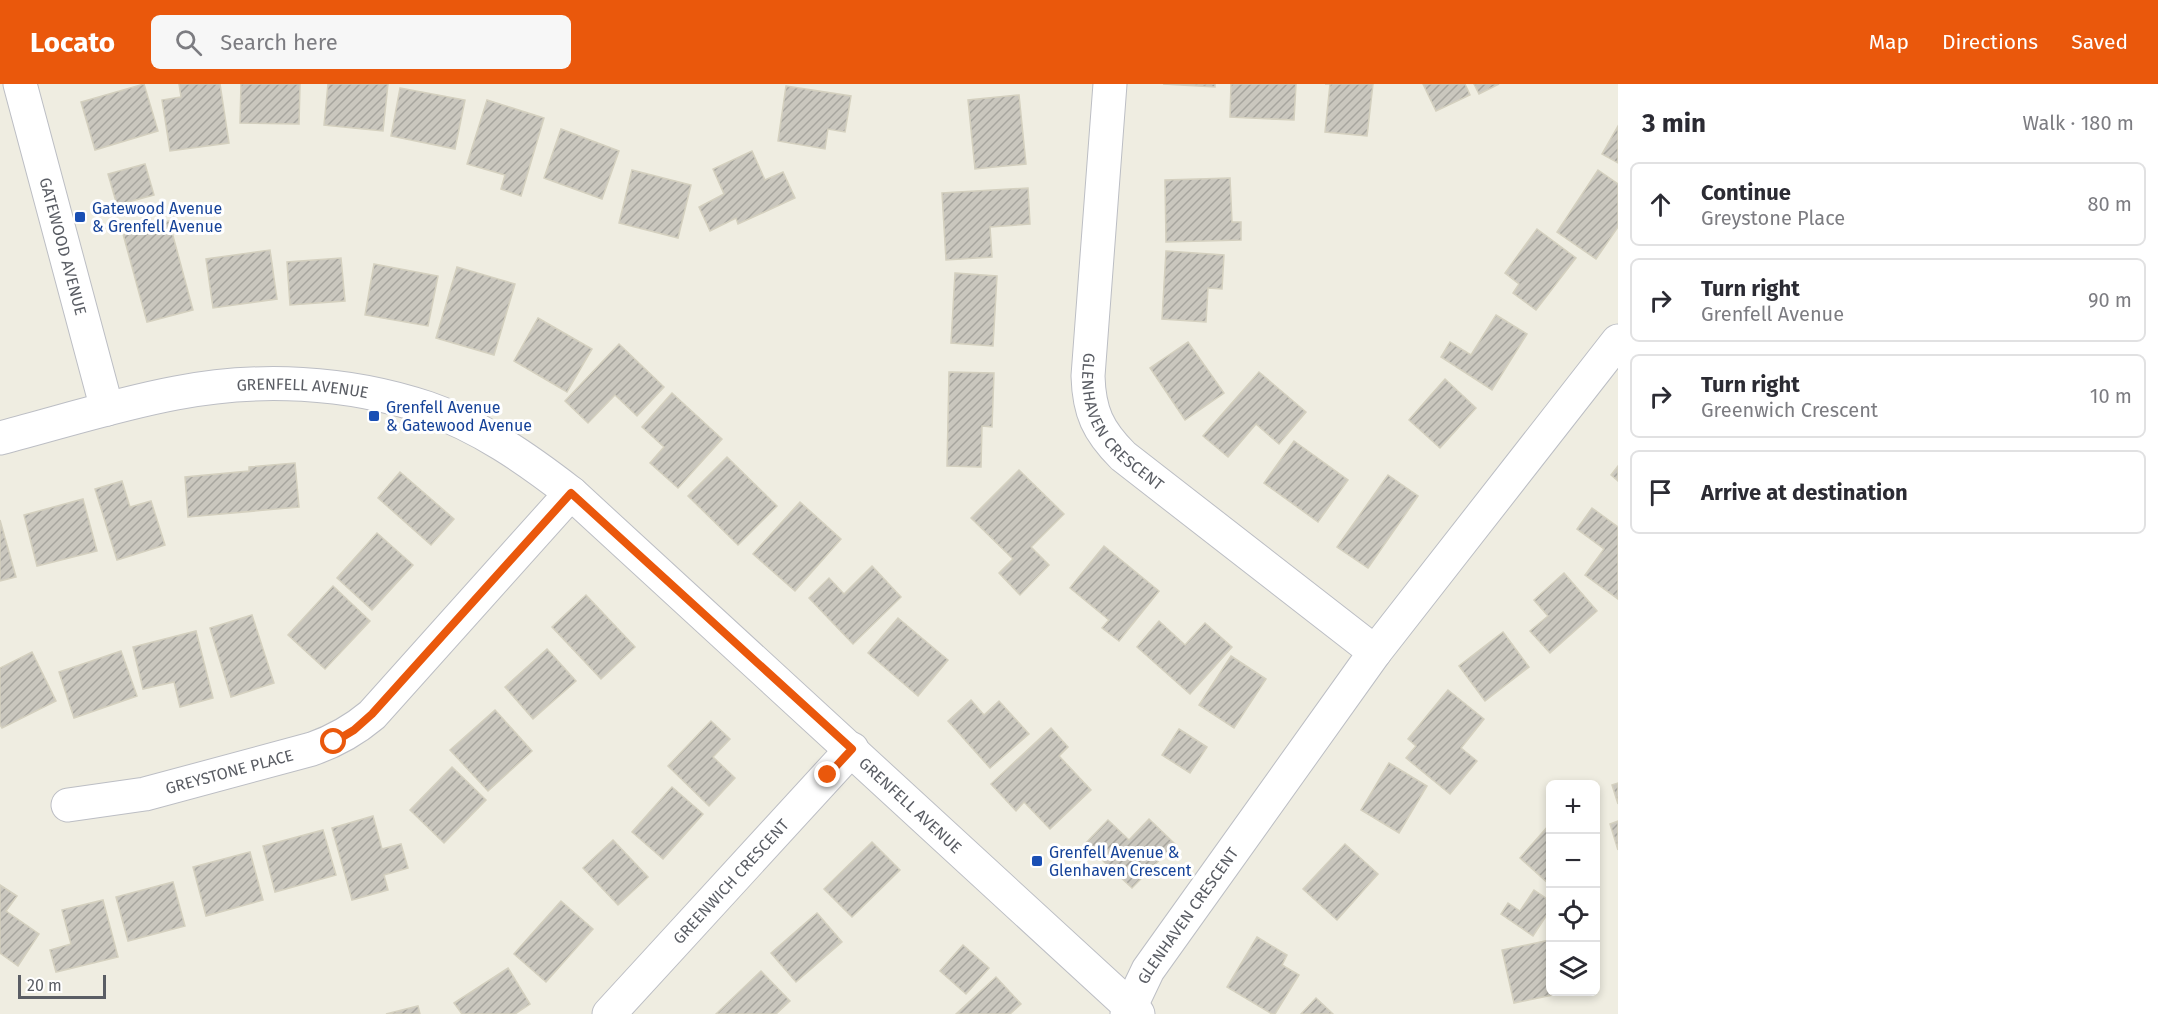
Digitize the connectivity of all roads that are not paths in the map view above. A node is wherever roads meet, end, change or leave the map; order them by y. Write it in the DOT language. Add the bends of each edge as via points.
graph roads {
  1 [pos="20,84"];
  2 [pos="1110,84"];
  3 [pos="1618,341"];
  4 [pos="107,409"];
  5 [pos="0,438"];
  6 [pos="571,493"];
  7 [pos="1375,652"];
  8 [pos="852,749"];
  9 [pos="68,805"];
  10 [pos="1131,1012"];
  11 [pos="609,1014"];
  1 -- 4 [label="street, GATEWOOD AVENUE"];
  2 -- 7 [label="street, GLENHAVEN CRESCENT" via="1088,376 1091,407 1098,424 1123,456"];
  3 -- 7 [label="street, GLENHAVEN CRESCENT"];
  4 -- 5 [label="street, GRENFELL AVENUE"];
  4 -- 6 [label="street, GRENFELL AVENUE" via="176,393 247,384 287,383 378,395 428,408 465,425 512,450"];
  6 -- 8 [label="street, GRENFELL AVENUE"];
  6 -- 9 [label="street, GREYSTONE PLACE" via="354,730 312,749 145,794"];
  7 -- 10 [label="street, GLENHAVEN CRESCENT" via="1148,970"];
  8 -- 10 [label="street, GRENFELL AVENUE"];
  8 -- 11 [label="street, GREENWICH CRESCENT"];
}
